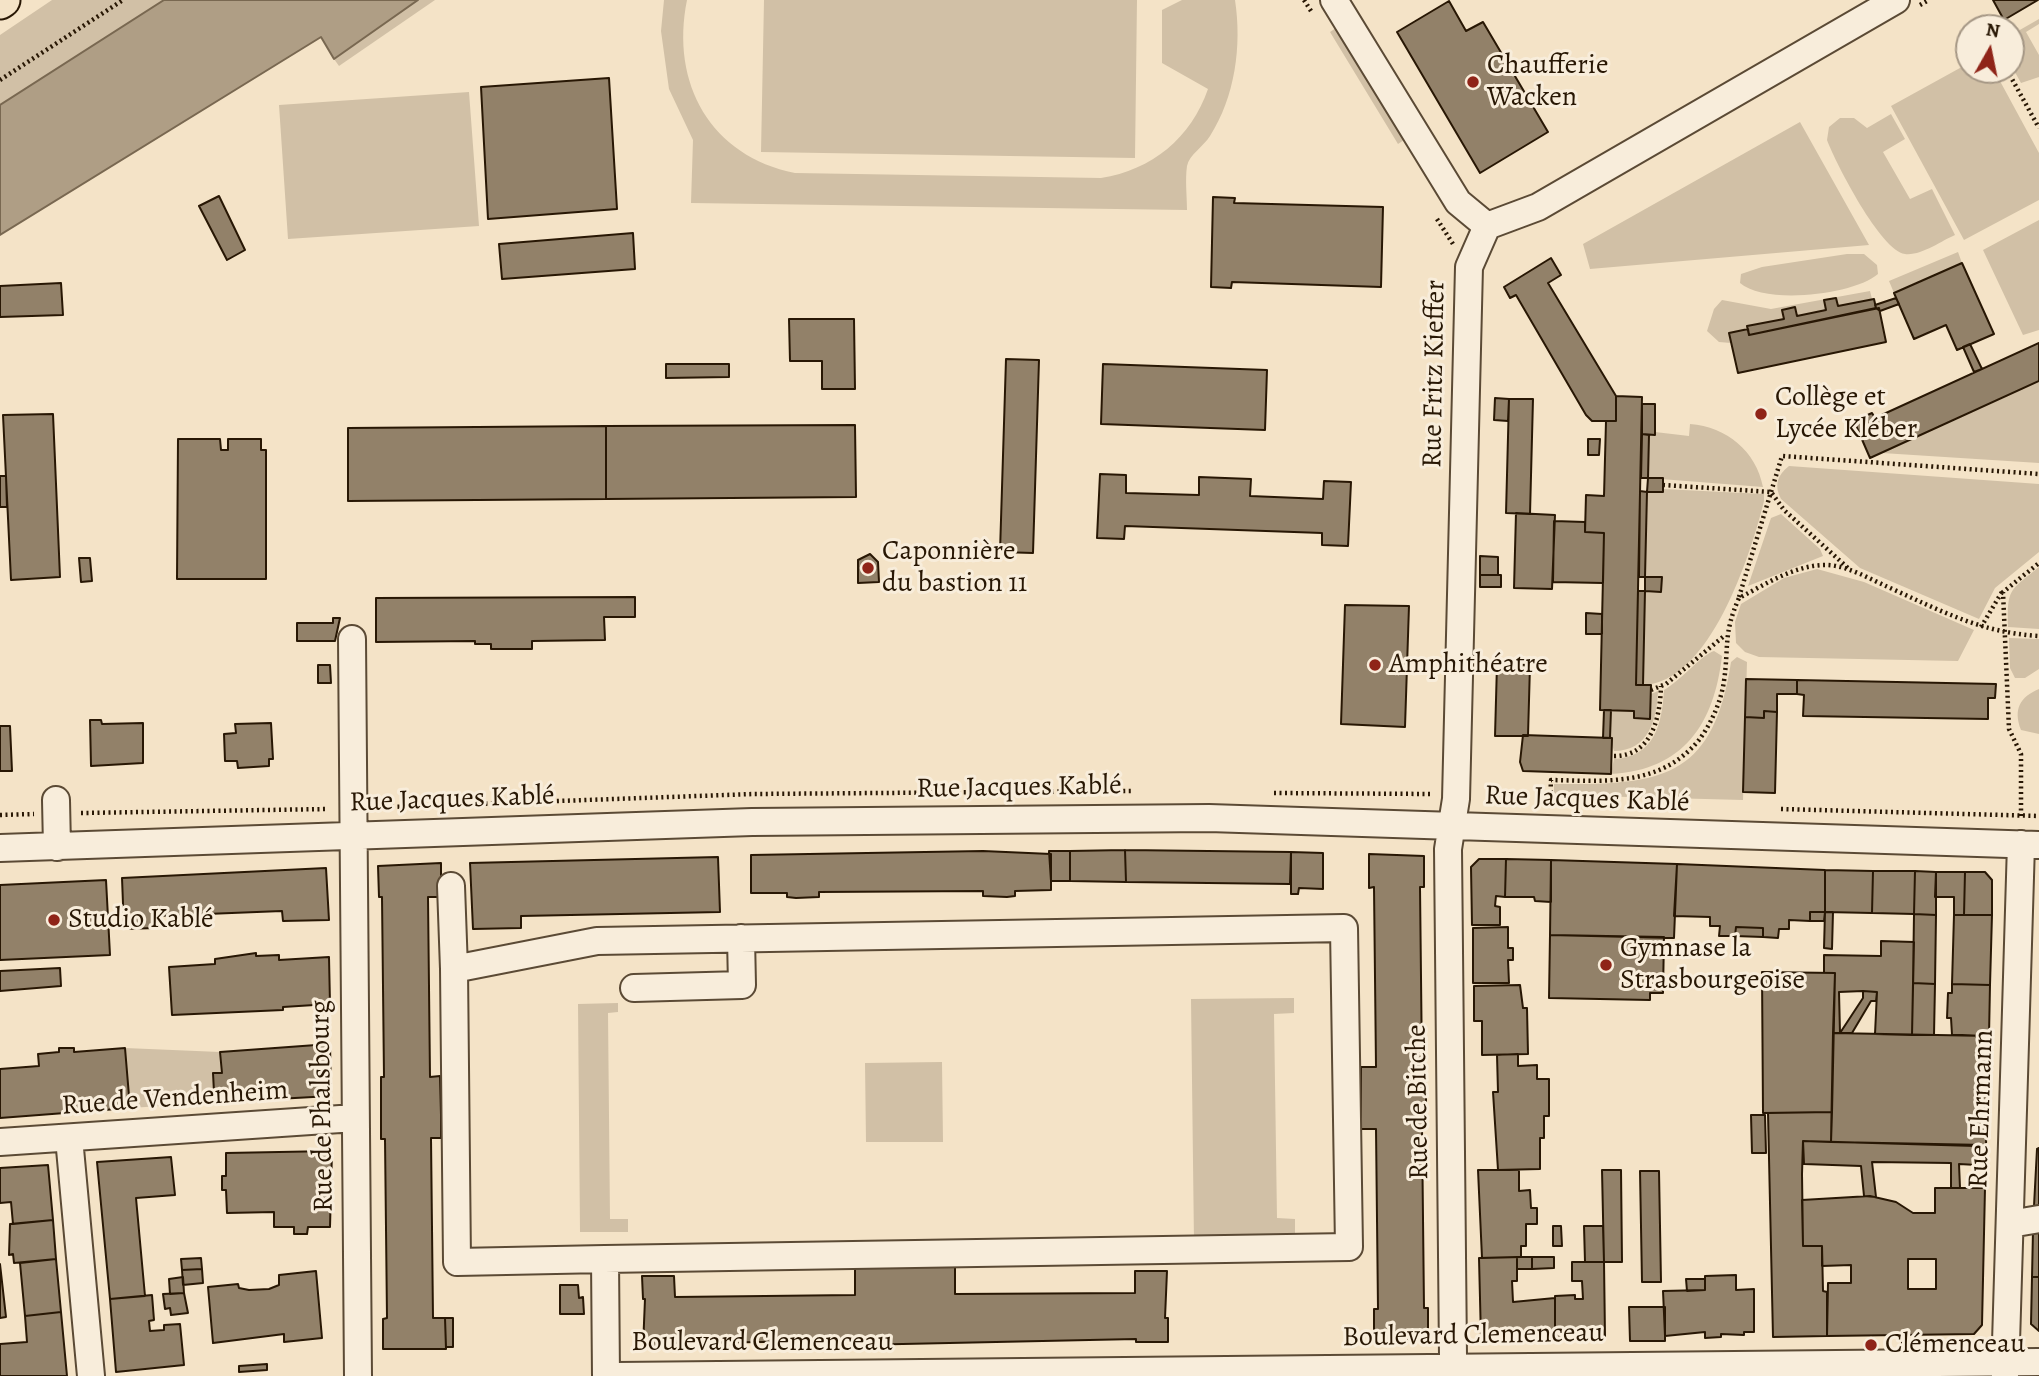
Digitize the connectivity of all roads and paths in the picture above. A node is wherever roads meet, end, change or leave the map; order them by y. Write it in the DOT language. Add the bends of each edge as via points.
graph roads {
  1 [pos="123,0"];
  2 [pos="1334,0"];
  3 [pos="1896,0"];
  4 [pos="0,80"];
  5 [pos="2015,84"];
  6 [pos="2039,128"];
  7 [pos="1487,226"];
  8 [pos="2039,474"];
  9 [pos="1663,485"];
  10 [pos="1771,492"];
  11 [pos="2039,563"];
  12 [pos="1851,571"];
  13 [pos="2003,592"];
  14 [pos="1739,598"];
  15 [pos="1980,627"];
  16 [pos="2005,634"];
  17 [pos="1725,636"];
  18 [pos="2039,636"];
  19 [pos="352,639"];
  20 [pos="1661,686"];
  21 [pos="1651,690"];
  22 [pos="1614,756"];
  23 [pos="56,800"];
  24 [pos="1550,803"];
  25 [pos="2021,816"];
  26 [pos="1451,827"];
  27 [pos="352,835"];
  28 [pos="2030,845"];
  29 [pos="57,847"];
  30 [pos="0,848"];
  31 [pos="452,886"];
  32 [pos="741,938"];
  33 [pos="454,969"];
  34 [pos="634,988"];
  35 [pos="2027,1091"];
  36 [pos="355,1118"];
  37 [pos="69,1138"];
  38 [pos="0,1142"];
  39 [pos="2039,1219"];
  40 [pos="2010,1224"];
  41 [pos="605,1259"];
  42 [pos="2039,1362"];
  43 [pos="2006,1369"];
  44 [pos="1455,1372"];
  45 [pos="908,1375"];
  46 [pos="91,1376"];
  47 [pos="358,1376"];
  48 [pos="606,1376"];
  49 [pos="617,1376"];
  1 -- 4 [label="path"];
  2 -- 7 [label="street" via="1458,202"];
  3 -- 7 [label="street" via="1538,206"];
  5 -- 6 [label="path"];
  7 -- 26 [label="street, Rue Fritz Kieffer" via="1469,267 1456,799"];
  8 -- 10 [label="path" via="1782,456"];
  9 -- 10 [label="path"];
  10 -- 12 [label="path" via="1784,510"];
  10 -- 14 [label="path"];
  11 -- 13 [label="path"];
  12 -- 14 [label="path" via="1809,566"];
  12 -- 15 [label="path"];
  13 -- 15 [label="path"];
  13 -- 16 [label="path"];
  14 -- 17 [label="path"];
  15 -- 16 [label="path"];
  16 -- 18 [label="path"];
  16 -- 25 [label="path" via="2009,729 2021,754"];
  17 -- 20 [label="path"];
  17 -- 24 [label="path" via="1724,683 1710,726 1686,756 1660,772 1623,781 1550,780"];
  19 -- 27 [label="street, Rue de Phalsbourg"];
  20 -- 21 [label="path"];
  20 -- 22 [label="path" via="1661,704 1648,740 1638,752"];
  23 -- 29 [label="street"];
  26 -- 27 [label="street, Rue Jacques Kablé" via="1182,818 752,822"];
  26 -- 28 [label="street, Rue Jacques Kablé"];
  26 -- 44 [label="street, Rue de Bitche"];
  27 -- 29 [label="street, Rue Jacques Kablé"];
  27 -- 36 [label="street, Rue de Phalsbourg"];
  28 -- 35 [label="street, Rue Ehrmann"];
  29 -- 30 [label="street, Rue Jacques Kablé"];
  31 -- 33 [label="street"];
  32 -- 33 [label="street" via="597,941"];
  32 -- 34 [label="street" via="742,985"];
  32 -- 41 [label="street" via="1344,928 1349,1247"];
  33 -- 41 [label="street" via="457,1262"];
  35 -- 40 [label="street, Rue Ehrmann"];
  36 -- 37 [label="street, Rue de Vendenheim"];
  36 -- 47 [label="street, Rue de Phalsbourg"];
  37 -- 38 [label="street, Rue de Vendenheim"];
  37 -- 46 [label="street"];
  39 -- 40 [label="street"];
  40 -- 43 [label="street, Rue Ehrmann"];
  41 -- 48 [label="street"];
  42 -- 43 [label="street, Boulevard Clemenceau"];
  43 -- 44 [label="street, Boulevard Clemenceau"];
  44 -- 45 [label="street, Boulevard Clemenceau"];
  45 -- 49 [label="street, Boulevard Clemenceau"];
}
